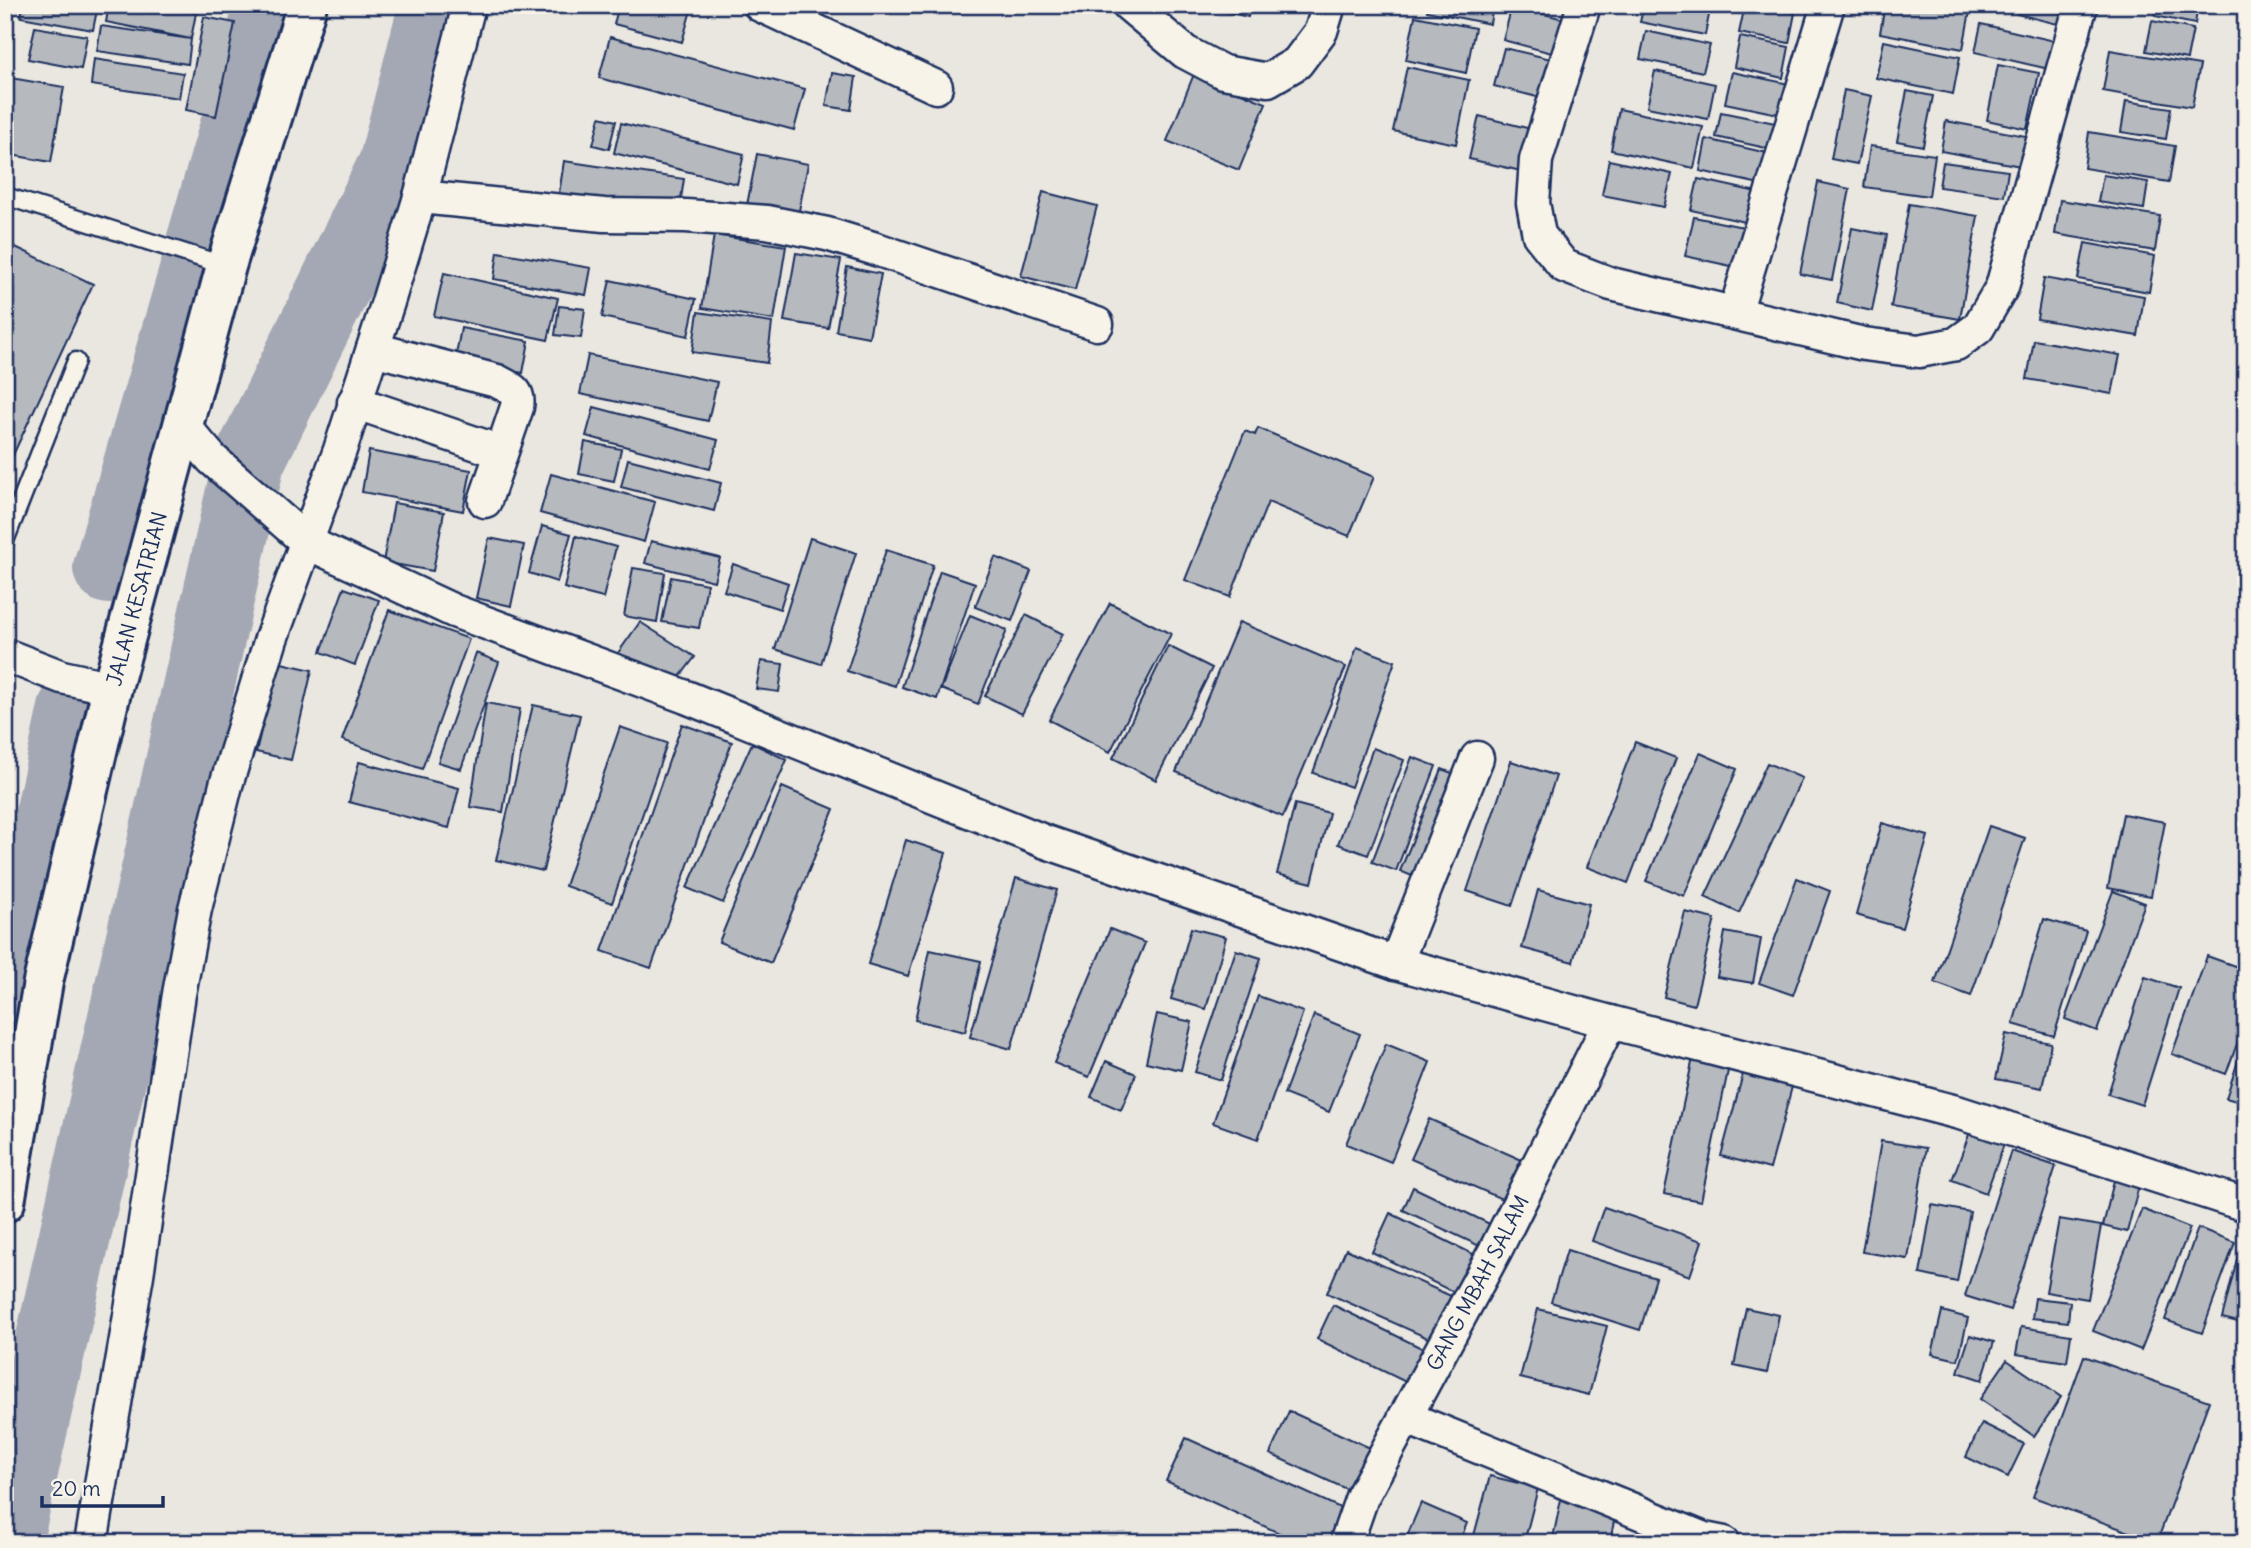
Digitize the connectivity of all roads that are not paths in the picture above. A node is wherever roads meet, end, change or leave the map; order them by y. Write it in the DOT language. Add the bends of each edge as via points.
graph roads {
  1 [pos="307,5"];
  2 [pos="469,5"];
  3 [pos="760,5"];
  4 [pos="1129,5"];
  5 [pos="1329,5"];
  6 [pos="1584,5"];
  7 [pos="1828,5"];
  8 [pos="2081,5"];
  9 [pos="936,87"];
  10 [pos="5,197"];
  11 [pos="419,197"];
  12 [pos="226,266"];
  13 [pos="1735,313"];
  14 [pos="1097,324"];
  15 [pos="373,349"];
  16 [pos="76,361"];
  17 [pos="354,402"];
  18 [pos="182,424"];
  19 [pos="501,452"];
  20 [pos="485,501"];
  21 [pos="298,536"];
  22 [pos="5,541"];
  23 [pos="5,655"];
  24 [pos="87,682"];
  25 [pos="1477,758"];
  26 [pos="1396,963"];
  27 [pos="1610,1022"];
  28 [pos="2242,1196"];
  29 [pos="5,1202"];
  30 [pos="1405,1417"];
  31 [pos="91,1543"];
  32 [pos="1346,1543"];
  33 [pos="1724,1543"];
  1 -- 12 [label="street, JALAN KESATRIAN"];
  2 -- 11 [label="street"];
  3 -- 9 [label="street"];
  4 -- 5 [label="street" via="1185,52 1223,72 1268,79 1297,63 1321,31"];
  6 -- 13 [label="street" via="1536,160 1533,204 1539,235 1564,266 1611,284"];
  7 -- 13 [label="street"];
  8 -- 13 [label="street" via="2002,286 1978,328 1956,344 1919,351 1864,344"];
  10 -- 12 [label="lane"];
  11 -- 14 [label="street" via="604,215 767,222 879,250"];
  11 -- 15 [label="street"];
  12 -- 18 [label="street, JALAN KESATRIAN"];
  15 -- 17 [label="street"];
  15 -- 19 [label="street" via="514,389 519,398"];
  16 -- 22 [label="lane"];
  17 -- 19 [label="street"];
  17 -- 21 [label="street"];
  18 -- 21 [label="street" via="212,459"];
  18 -- 24 [label="street, JALAN KESATRIAN"];
  19 -- 20 [label="street"];
  21 -- 26 [label="street" via="454,611 686,697 1046,842"];
  21 -- 31 [label="street" via="195,909"];
  23 -- 24 [label="street"];
  24 -- 29 [label="street, JALAN KESATRIAN"];
  25 -- 26 [label="street"];
  26 -- 27 [label="street"];
  27 -- 28 [label="street" via="1960,1113"];
  27 -- 30 [label="street, GANG MBAH SALAM"];
  30 -- 32 [label="street, GANG MBAH SALAM" via="1362,1497"];
  30 -- 33 [label="street"];
}
